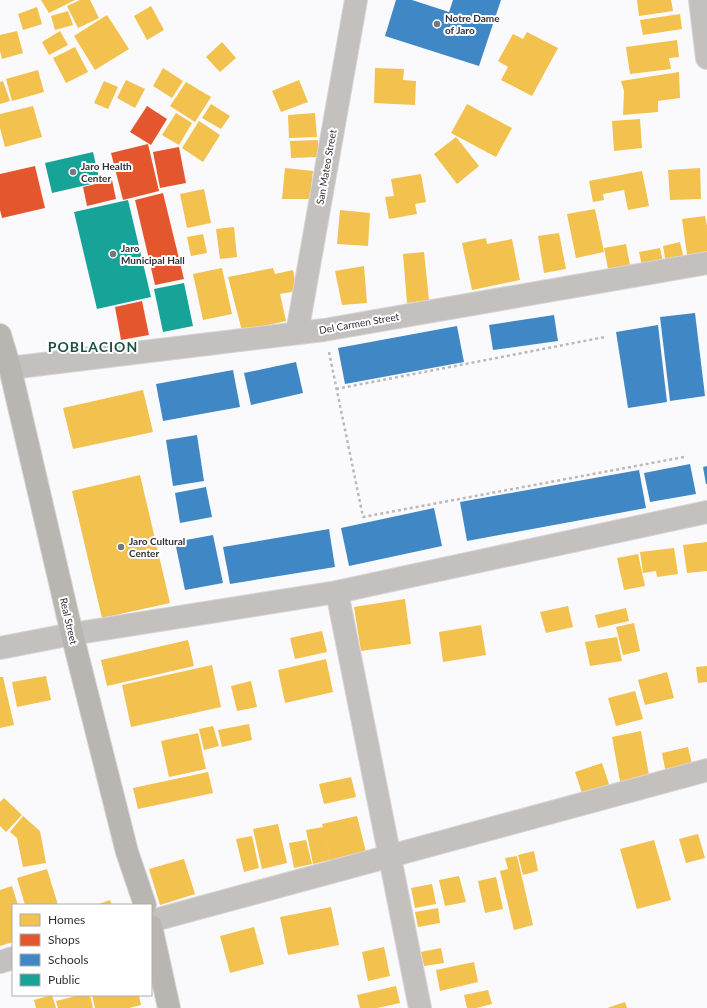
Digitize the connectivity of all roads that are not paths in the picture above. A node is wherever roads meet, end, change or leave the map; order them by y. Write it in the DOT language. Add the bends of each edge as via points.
graph roads {
  1 [pos="356,0"];
  2 [pos="700,0"];
  3 [pos="707,58"];
  4 [pos="707,263"];
  5 [pos="296,333"];
  6 [pos="0,335"];
  7 [pos="5,369"];
  8 [pos="707,512"];
  9 [pos="337,592"];
  10 [pos="72,634"];
  11 [pos="0,648"];
  12 [pos="707,770"];
  13 [pos="390,856"];
  14 [pos="144,904"];
  15 [pos="152,921"];
  16 [pos="152,931"];
  17 [pos="12,958"];
  18 [pos="0,962"];
  19 [pos="169,1008"];
  20 [pos="420,1008"];
  1 -- 5 [label="street, San Mateo Street"];
  2 -- 3 [label="street"];
  4 -- 5 [label="street, Del Carmen Street"];
  5 -- 7 [label="street, Del Carmen Street"];
  6 -- 7 [label="main road, Real Street"];
  7 -- 10 [label="main road, Real Street"];
  8 -- 9 [label="street"];
  9 -- 10 [label="street"];
  9 -- 13 [label="street"];
  10 -- 11 [label="street"];
  10 -- 14 [label="main road, Real Street" via="127,852"];
  12 -- 13 [label="street"];
  13 -- 15 [label="street"];
  13 -- 20 [label="street"];
  16 -- 19 [label="main road"];
  17 -- 18 [label="street"];
}
